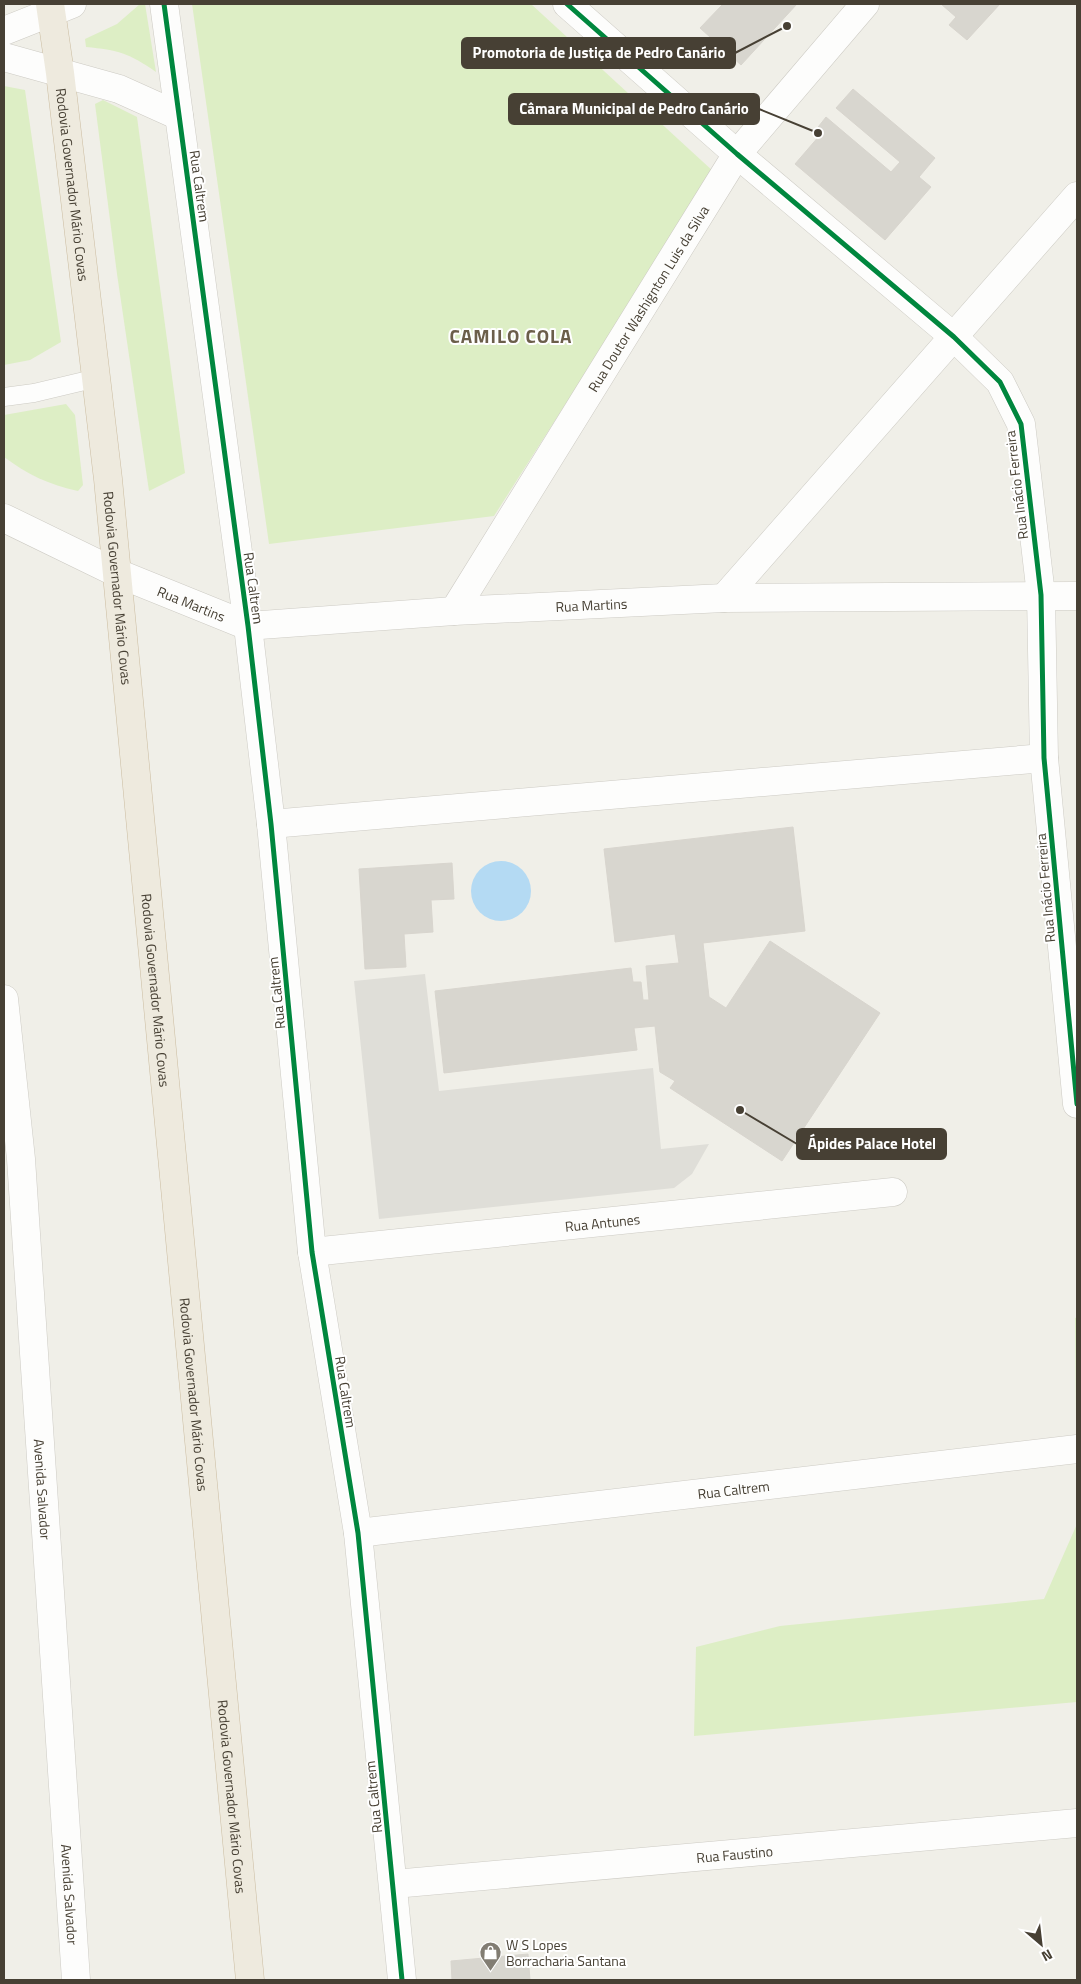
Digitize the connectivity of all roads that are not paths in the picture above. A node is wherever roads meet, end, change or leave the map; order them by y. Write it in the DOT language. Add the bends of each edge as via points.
graph roads {
  1 [pos="164,4"];
  2 [pos="566,4"];
  3 [pos="865,4"];
  4 [pos="58,7"];
  5 [pos="4,31"];
  6 [pos="4,57"];
  7 [pos="60,74"];
  8 [pos="179,116"];
  9 [pos="737,154"];
  10 [pos="1077,196"];
  11 [pos="954,337"];
  12 [pos="97,378"];
  13 [pos="4,397"];
  14 [pos="4,518"];
  15 [pos="117,573"];
  16 [pos="1041,595"];
  17 [pos="1077,596"];
  18 [pos="724,598"];
  19 [pos="454,611"];
  20 [pos="248,626"];
  21 [pos="1044,758"];
  22 [pos="271,824"];
  23 [pos="4,999"];
  24 [pos="1077,1104"];
  25 [pos="12,1152"];
  26 [pos="893,1192"];
  27 [pos="312,1252"];
  28 [pos="1077,1449"];
  29 [pos="358,1533"];
  30 [pos="1077,1823"];
  31 [pos="394,1884"];
  32 [pos="76,1980"];
  33 [pos="250,1980"];
  34 [pos="402,1980"];
  1 -- 8 [label="street, Rua Caltrem"];
  2 -- 9 [label="street, Rua Inácio Ferreira"];
  3 -- 9 [label="street, Rua Doutor Washignton Luis da Silva"];
  4 -- 5 [label="street"];
  4 -- 7 [label="highway, Rodovia Governador Mário Covas"];
  6 -- 7 [label="street"];
  7 -- 8 [label="street" via="120,89"];
  7 -- 12 [label="highway, Rodovia Governador Mário Covas"];
  8 -- 20 [label="street, Rua Caltrem"];
  9 -- 11 [label="street, Rua Inácio Ferreira"];
  9 -- 19 [label="street, Rua Doutor Washignton Luis da Silva"];
  10 -- 11 [label="street"];
  11 -- 16 [label="street, Rua Inácio Ferreira" via="1000,382 1021,424"];
  11 -- 18 [label="street"];
  12 -- 13 [label="lane"];
  12 -- 15 [label="highway, Rodovia Governador Mário Covas"];
  14 -- 15 [label="street, Rua Martins"];
  15 -- 20 [label="street, Rua Martins"];
  15 -- 33 [label="highway, Rodovia Governador Mário Covas"];
  16 -- 17 [label="street, Rua Martins"];
  16 -- 18 [label="street, Rua Martins"];
  16 -- 21 [label="street, Rua Inácio Ferreira"];
  18 -- 19 [label="street, Rua Martins"];
  19 -- 20 [label="street, Rua Martins"];
  20 -- 22 [label="street, Rua Caltrem"];
  21 -- 22 [label="street"];
  21 -- 24 [label="street, Rua Inácio Ferreira"];
  22 -- 27 [label="street, Rua Caltrem"];
  23 -- 25 [label="street, Avenida Salvador"];
  25 -- 32 [label="street, Avenida Salvador"];
  26 -- 27 [label="street, Rua Antunes"];
  27 -- 29 [label="street, Rua Caltrem"];
  28 -- 29 [label="street, Rua Caltrem"];
  29 -- 31 [label="street, Rua Caltrem"];
  30 -- 31 [label="street, Rua Faustino"];
  31 -- 34 [label="street, Rua Caltrem"];
}
